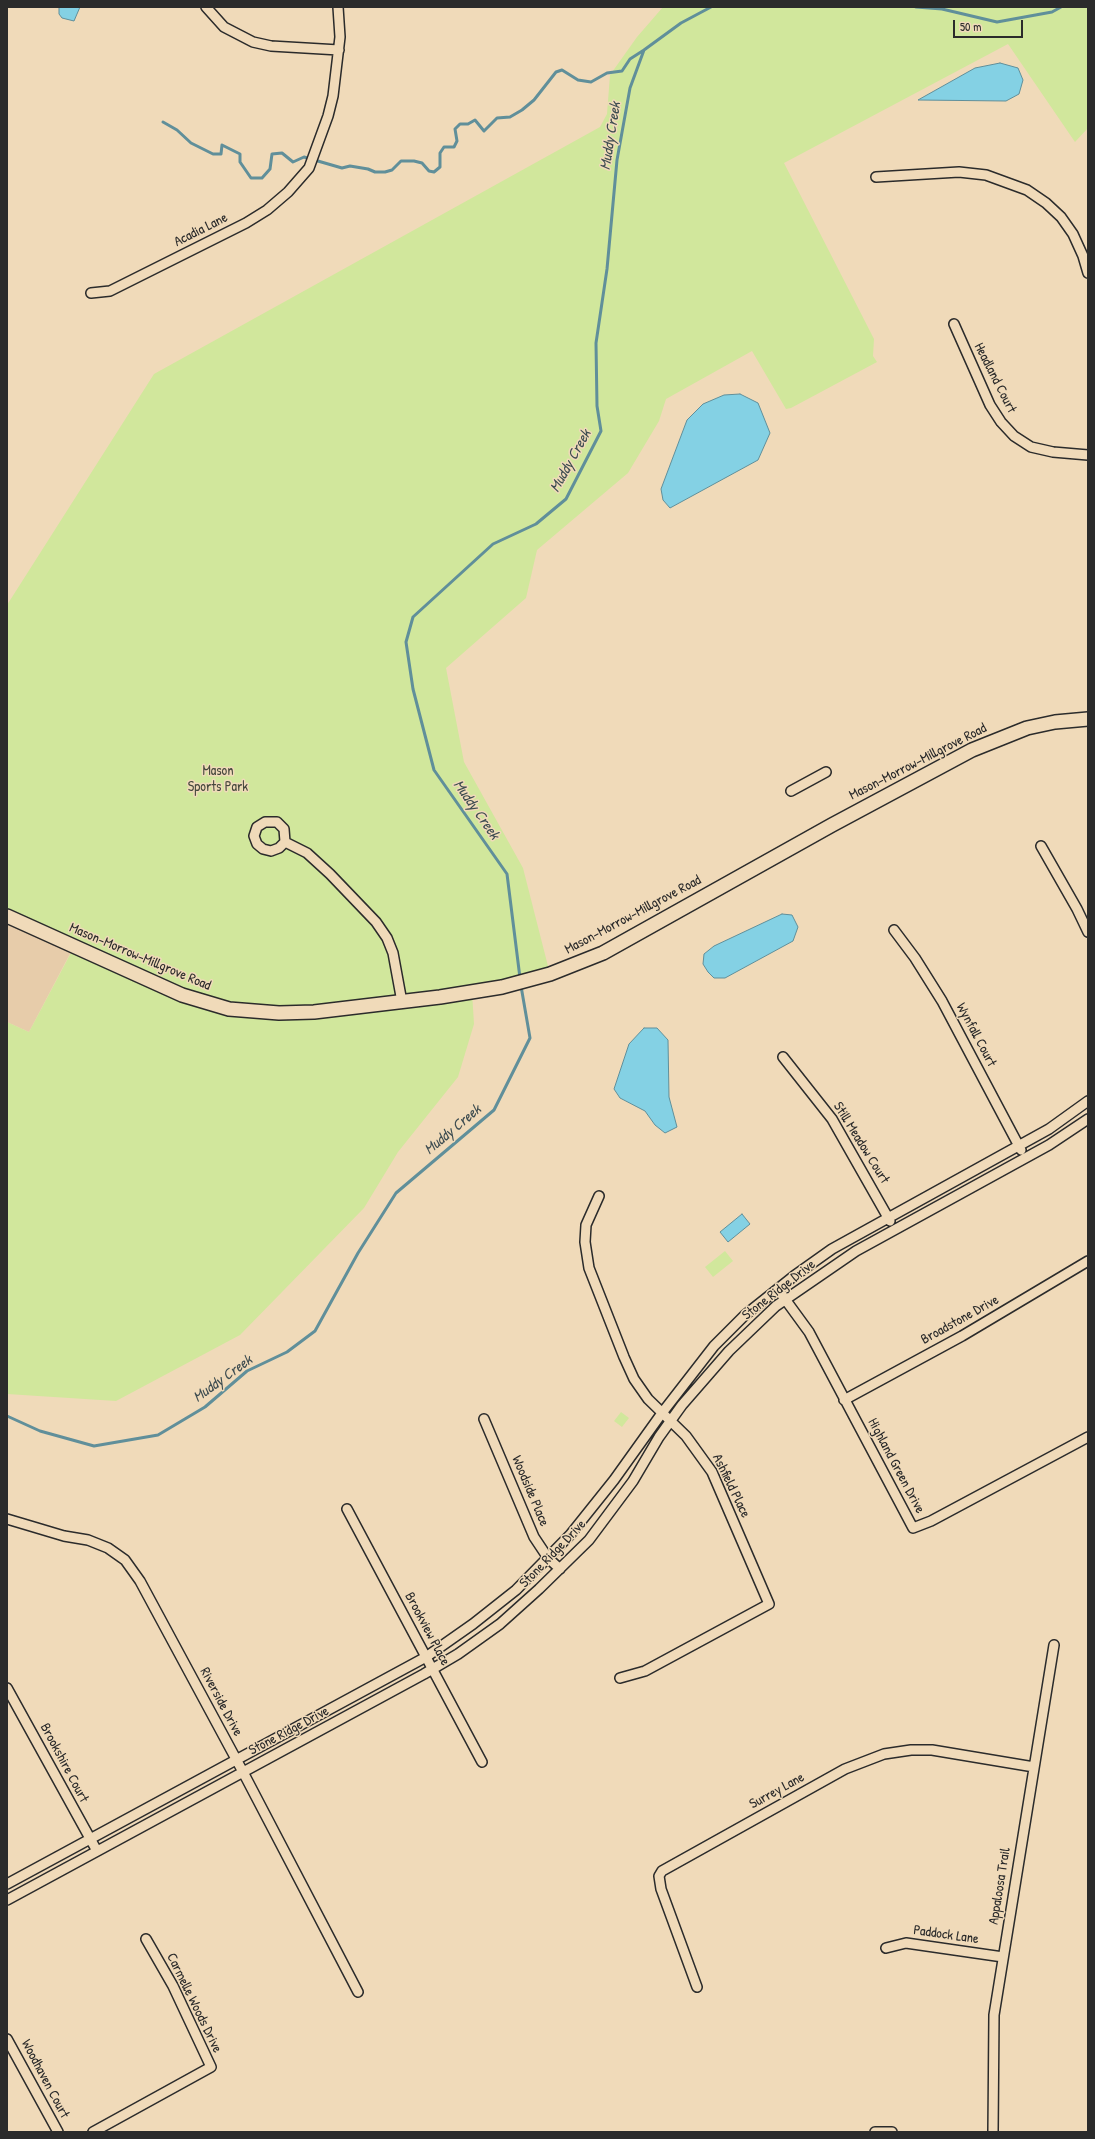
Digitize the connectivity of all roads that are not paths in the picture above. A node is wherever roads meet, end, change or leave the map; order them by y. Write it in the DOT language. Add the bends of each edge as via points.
graph roads {
  1 [pos="206,7"];
  2 [pos="338,7"];
  3 [pos="339,50"];
  4 [pos="876,177"];
  5 [pos="1088,273"];
  6 [pos="91,293"];
  7 [pos="954,324"];
  8 [pos="1088,456"];
  9 [pos="1088,719"];
  10 [pos="826,772"];
  11 [pos="791,791"];
  12 [pos="285,842"];
  13 [pos="1041,846"];
  14 [pos="7,916"];
  15 [pos="894,930"];
  16 [pos="1088,932"];
  17 [pos="402,1002"];
  18 [pos="783,1057"];
  19 [pos="1088,1101"];
  20 [pos="1088,1119"];
  21 [pos="1019,1146"];
  22 [pos="1026,1158"];
  23 [pos="599,1196"];
  24 [pos="888,1217"];
  25 [pos="895,1229"];
  26 [pos="1088,1261"];
  27 [pos="777,1290"];
  28 [pos="786,1299"];
  29 [pos="844,1400"];
  30 [pos="662,1413"];
  31 [pos="484,1419"];
  32 [pos="671,1421"];
  33 [pos="1088,1436"];
  34 [pos="347,1509"];
  35 [pos="7,1519"];
  36 [pos="548,1558"];
  37 [pos="560,1569"];
  38 [pos="1054,1646"];
  39 [pos="426,1657"];
  40 [pos="432,1670"];
  41 [pos="620,1678"];
  42 [pos="7,1688"];
  43 [pos="237,1761"];
  44 [pos="482,1762"];
  45 [pos="1034,1767"];
  46 [pos="243,1772"];
  47 [pos="89,1839"];
  48 [pos="97,1851"];
  49 [pos="7,1884"];
  50 [pos="7,1900"];
  51 [pos="146,1939"];
  52 [pos="886,1948"];
  53 [pos="1003,1957"];
  54 [pos="697,1987"];
  55 [pos="358,1992"];
  56 [pos="7,2039"];
  57 [pos="58,2132"];
  58 [pos="93,2132"];
  59 [pos="875,2132"];
  60 [pos="892,2132"];
  61 [pos="992,2132"];
  1 -- 3 [label="street" via="224,27 253,42 271,46"];
  2 -- 3 [label="street"];
  3 -- 6 [label="street, Acadia Lane" via="333,96 315,152 309,168 288,192 267,210 246,223 110,291"];
  4 -- 5 [label="street" via="959,172 986,175 1027,190 1062,217 1073,234"];
  7 -- 8 [label="street, Headland Court" via="990,405 1014,436 1031,446 1053,452"];
  9 -- 17 [label="street, Mason–Morrow–Millgrove Road" via="1027,728 972,750 603,952 550,974 502,986"];
  10 -- 11 [label="street"];
  12 -- 17 [label="street" via="307,853 376,922 393,953"];
  13 -- 16 [label="street"];
  14 -- 17 [label="street, Mason–Morrow–Millgrove Road" via="182,995 229,1009 279,1013"];
  15 -- 21 [label="street, Wynfall Court" via="942,1001"];
  18 -- 24 [label="street, Still Meadow Court" via="832,1119"];
  19 -- 21 [label="street, Stone Ridge Drive" via="1049,1129"];
  20 -- 22 [label="street, Stone Ridge Drive"];
  21 -- 22 [label="street, Wynfall Court"];
  21 -- 24 [label="street, Stone Ridge Drive"];
  22 -- 25 [label="street, Stone Ridge Drive"];
  23 -- 30 [label="street, Ashfield Place" via="586,1225 585,1242 589,1268 634,1379"];
  24 -- 25 [label="street, Still Meadow Court"];
  24 -- 27 [label="street, Stone Ridge Drive" via="832,1249"];
  25 -- 28 [label="street, Stone Ridge Drive" via="840,1261"];
  26 -- 29 [label="street, Broadstone Drive" via="962,1336"];
  27 -- 28 [label="street, Highland Green Drive"];
  27 -- 30 [label="street, Stone Ridge Drive" via="745,1315 714,1346"];
  28 -- 29 [label="street, Highland Green Drive" via="809,1332"];
  28 -- 32 [label="street, Stone Ridge Drive" via="761,1319 729,1351"];
  29 -- 33 [label="street, Highland Green Drive" via="913,1528 931,1521"];
  30 -- 32 [label="street, Ashfield Place"];
  30 -- 36 [label="street, Stone Ridge Drive" via="614,1480"];
  31 -- 36 [label="street, Woodside Place" via="534,1537"];
  32 -- 37 [label="street, Stone Ridge Drive" via="633,1481 589,1540"];
  32 -- 41 [label="street, Ashfield Place" via="686,1436 712,1472 769,1604 645,1671"];
  34 -- 39 [label="street, Brookview Place"];
  35 -- 43 [label="street, Riverside Drive" via="88,1540 108,1548 125,1560 140,1581"];
  36 -- 37 [label="street, Woodside Place"];
  36 -- 39 [label="street, Stone Ridge Drive" via="516,1590"];
  37 -- 40 [label="street, Stone Ridge Drive" via="500,1624"];
  38 -- 45 [label="street, Appaloosa Trail"];
  39 -- 40 [label="street, Brookview Place"];
  39 -- 43 [label="street, Stone Ridge Drive"];
  40 -- 44 [label="street, Brookview Place"];
  40 -- 46 [label="street, Stone Ridge Drive"];
  42 -- 47 [label="street, Brookshire Court"];
  43 -- 46 [label="street, Riverside Drive"];
  43 -- 47 [label="street, Stone Ridge Drive"];
  45 -- 53 [label="street, Appaloosa Trail"];
  45 -- 54 [label="street, Surrey Lane" via="932,1750 884,1754 845,1769 662,1871 659,1876 661,1889"];
  46 -- 48 [label="street, Stone Ridge Drive"];
  46 -- 55 [label="street, Riverside Drive"];
  47 -- 48 [label="street, Brookshire Court"];
  47 -- 49 [label="street, Stone Ridge Drive"];
  48 -- 50 [label="street, Stone Ridge Drive"];
  51 -- 58 [label="street, Carmelle Woods Drive" via="173,1986 211,2067"];
  52 -- 53 [label="street, Paddock Lane" via="899,1944 913,1944"];
  53 -- 61 [label="street, Appaloosa Trail" via="994,2015"];
  56 -- 57 [label="street, Woodhaven Court"];
  59 -- 60 [label="street"];
}
